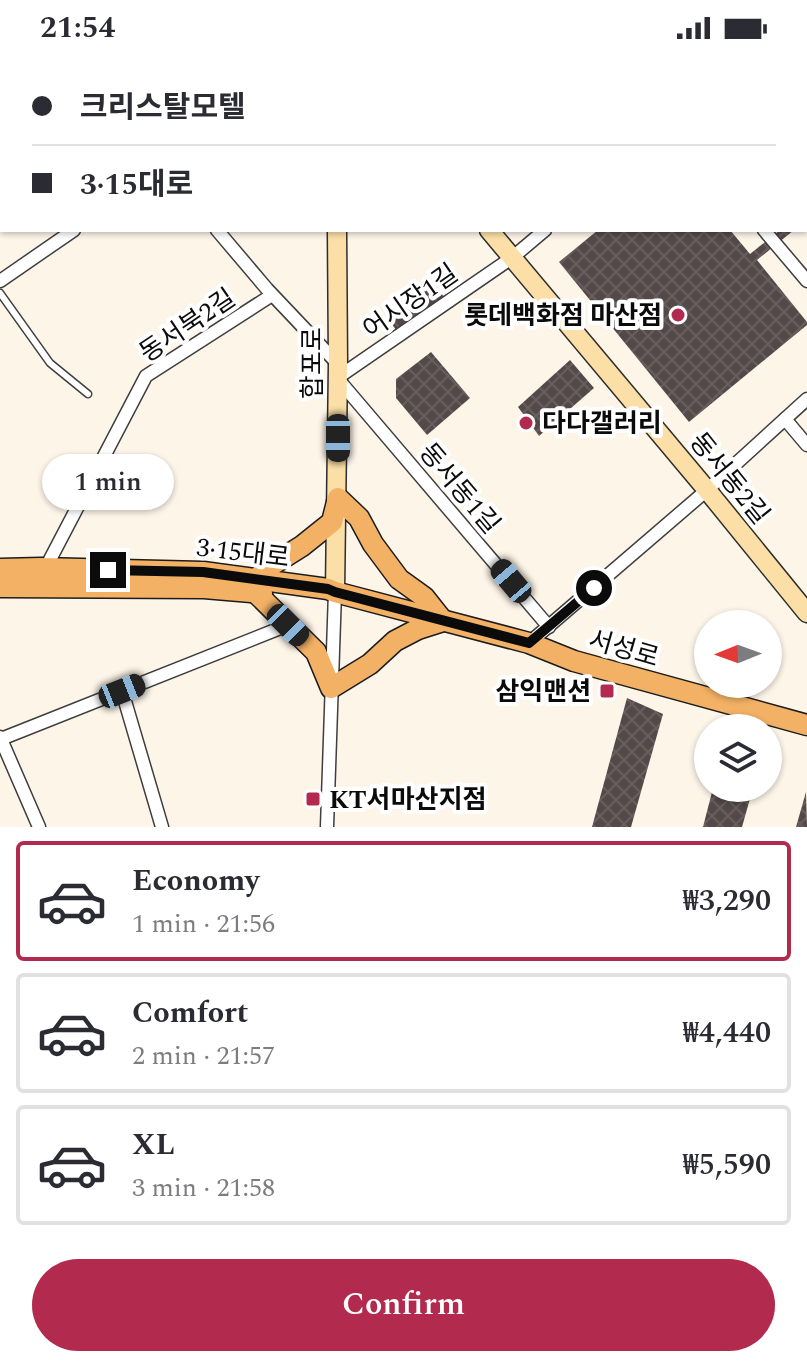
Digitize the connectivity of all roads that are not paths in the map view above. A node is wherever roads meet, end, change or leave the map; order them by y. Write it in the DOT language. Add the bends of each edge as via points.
graph roads {
  1 [pos="71,232"];
  2 [pos="219,232"];
  3 [pos="337,232"];
  4 [pos="491,232"];
  5 [pos="543,232"];
  6 [pos="766,232"];
  7 [pos="513,257"];
  8 [pos="0,281"];
  9 [pos="807,281"];
  10 [pos="0,293"];
  11 [pos="272,295"];
  12 [pos="338,371"];
  13 [pos="88,394"];
  14 [pos="807,399"];
  15 [pos="785,419"];
  16 [pos="807,445"];
  17 [pos="707,490"];
  18 [pos="338,498"];
  19 [pos="0,569"];
  20 [pos="41,578"];
  21 [pos="256,586"];
  22 [pos="0,587"];
  23 [pos="335,592"];
  24 [pos="807,613"];
  25 [pos="443,621"];
  26 [pos="288,625"];
  27 [pos="549,627"];
  28 [pos="529,643"];
  29 [pos="331,688"];
  30 [pos="122,691"];
  31 [pos="807,725"];
  32 [pos="0,738"];
  33 [pos="38,827"];
  34 [pos="162,827"];
  35 [pos="327,827"];
  1 -- 8 [label="street"];
  2 -- 11 [label="street, 동서동1길"];
  3 -- 12 [label="main road, 합포로"];
  4 -- 7 [label="main road, 동서동2길"];
  5 -- 7 [label="street, 어시장1길"];
  6 -- 9 [label="street"];
  7 -- 12 [label="street, 어시장1길"];
  7 -- 17 [label="main road, 동서동2길"];
  10 -- 13 [label="lane" via="50,363"];
  11 -- 12 [label="street, 동서동1길"];
  11 -- 20 [label="street, 동서북2길" via="146,376"];
  12 -- 18 [label="main road, 합포로"];
  12 -- 27 [label="street, 동서동1길"];
  14 -- 15 [label="street"];
  15 -- 16 [label="street"];
  15 -- 17 [label="street"];
  17 -- 24 [label="main road, 동서동2길"];
  17 -- 27 [label="street"];
  18 -- 21 [label="main road" via="332,522 267,568"];
  18 -- 23 [label="main road, 합포로"];
  18 -- 25 [label="main road" via="359,518 399,579 424,597"];
  19 -- 20 [label="main road, 3·15대로"];
  20 -- 21 [label="main road, 3·15대로" via="203,572"];
  20 -- 22 [label="main road, 3·15대로"];
  21 -- 23 [label="main road, 3·15대로"];
  21 -- 26 [label="main road"];
  23 -- 25 [label="main road, 서성로"];
  23 -- 29 [label="street"];
  25 -- 28 [label="main road, 서성로"];
  25 -- 29 [label="main road" via="395,641"];
  26 -- 29 [label="main road" via="316,652"];
  26 -- 30 [label="street"];
  27 -- 28 [label="street"];
  28 -- 31 [label="main road, 서성로" via="574,661"];
  29 -- 35 [label="street"];
  30 -- 32 [label="street"];
  30 -- 34 [label="street"];
  32 -- 33 [label="street"];
}
